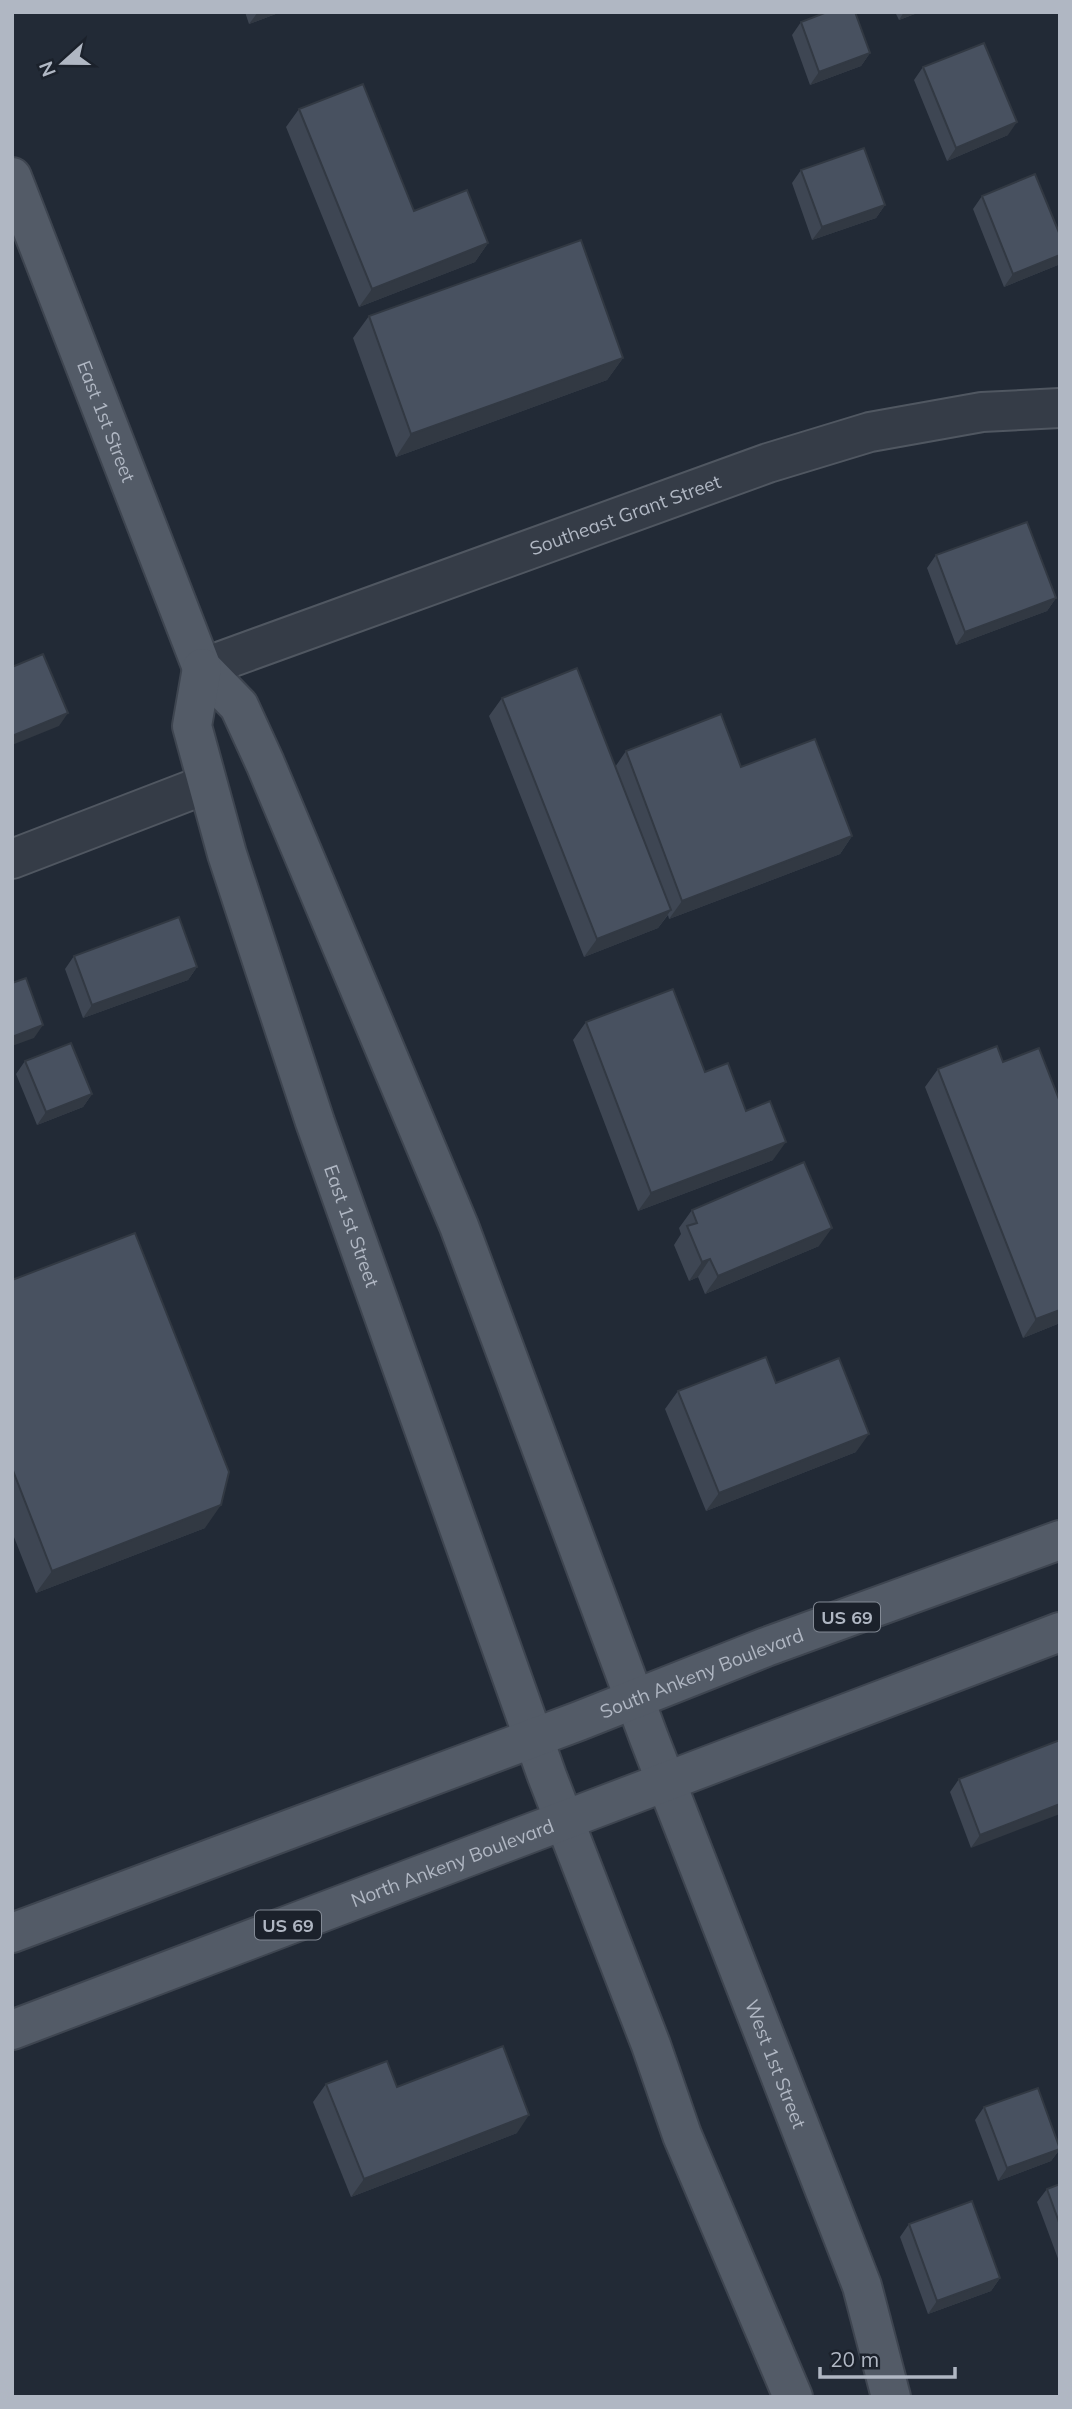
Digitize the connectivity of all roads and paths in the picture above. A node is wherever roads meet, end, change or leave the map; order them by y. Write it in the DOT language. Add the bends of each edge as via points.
graph roads {
  1 [pos="12,177"];
  2 [pos="21,225"];
  3 [pos="1060,408"];
  4 [pos="202,668"];
  5 [pos="206,784"];
  6 [pos="12,859"];
  7 [pos="1060,1540"];
  8 [pos="1060,1632"];
  9 [pos="635,1698"];
  10 [pos="534,1737"];
  11 [pos="649,1738"];
  12 [pos="665,1780"];
  13 [pos="563,1819"];
  14 [pos="12,1933"];
  15 [pos="12,2030"];
  16 [pos="793,2397"];
  17 [pos="891,2397"];
  1 -- 2 [label="main road, East 1st Street"];
  2 -- 4 [label="main road, East 1st Street"];
  3 -- 4 [label="street, Southeast Grant Street" via="982,412 870,432 819,447"];
  4 -- 5 [label="main road, East 1st Street" via="192,726"];
  4 -- 9 [label="main road, East 1st Street" via="239,706 359,984 459,1226"];
  5 -- 6 [label="street"];
  5 -- 10 [label="main road, East 1st Street" via="318,1133"];
  7 -- 9 [label="main road, South Ankeny Boulevard / US 69"];
  8 -- 12 [label="main road, US 69"];
  9 -- 10 [label="main road, South Ankeny Boulevard / US 69"];
  9 -- 11 [label="main road, East 1st Street"];
  10 -- 13 [label="main road, East 1st Street"];
  10 -- 14 [label="main road, US 69"];
  11 -- 12 [label="main road, West 1st Street"];
  12 -- 13 [label="main road, North Ankeny Boulevard / US 69"];
  12 -- 17 [label="main road, West 1st Street" via="862,2286"];
  13 -- 15 [label="main road, North Ankeny Boulevard / US 69"];
  13 -- 16 [label="main road" via="682,2135"];
}
